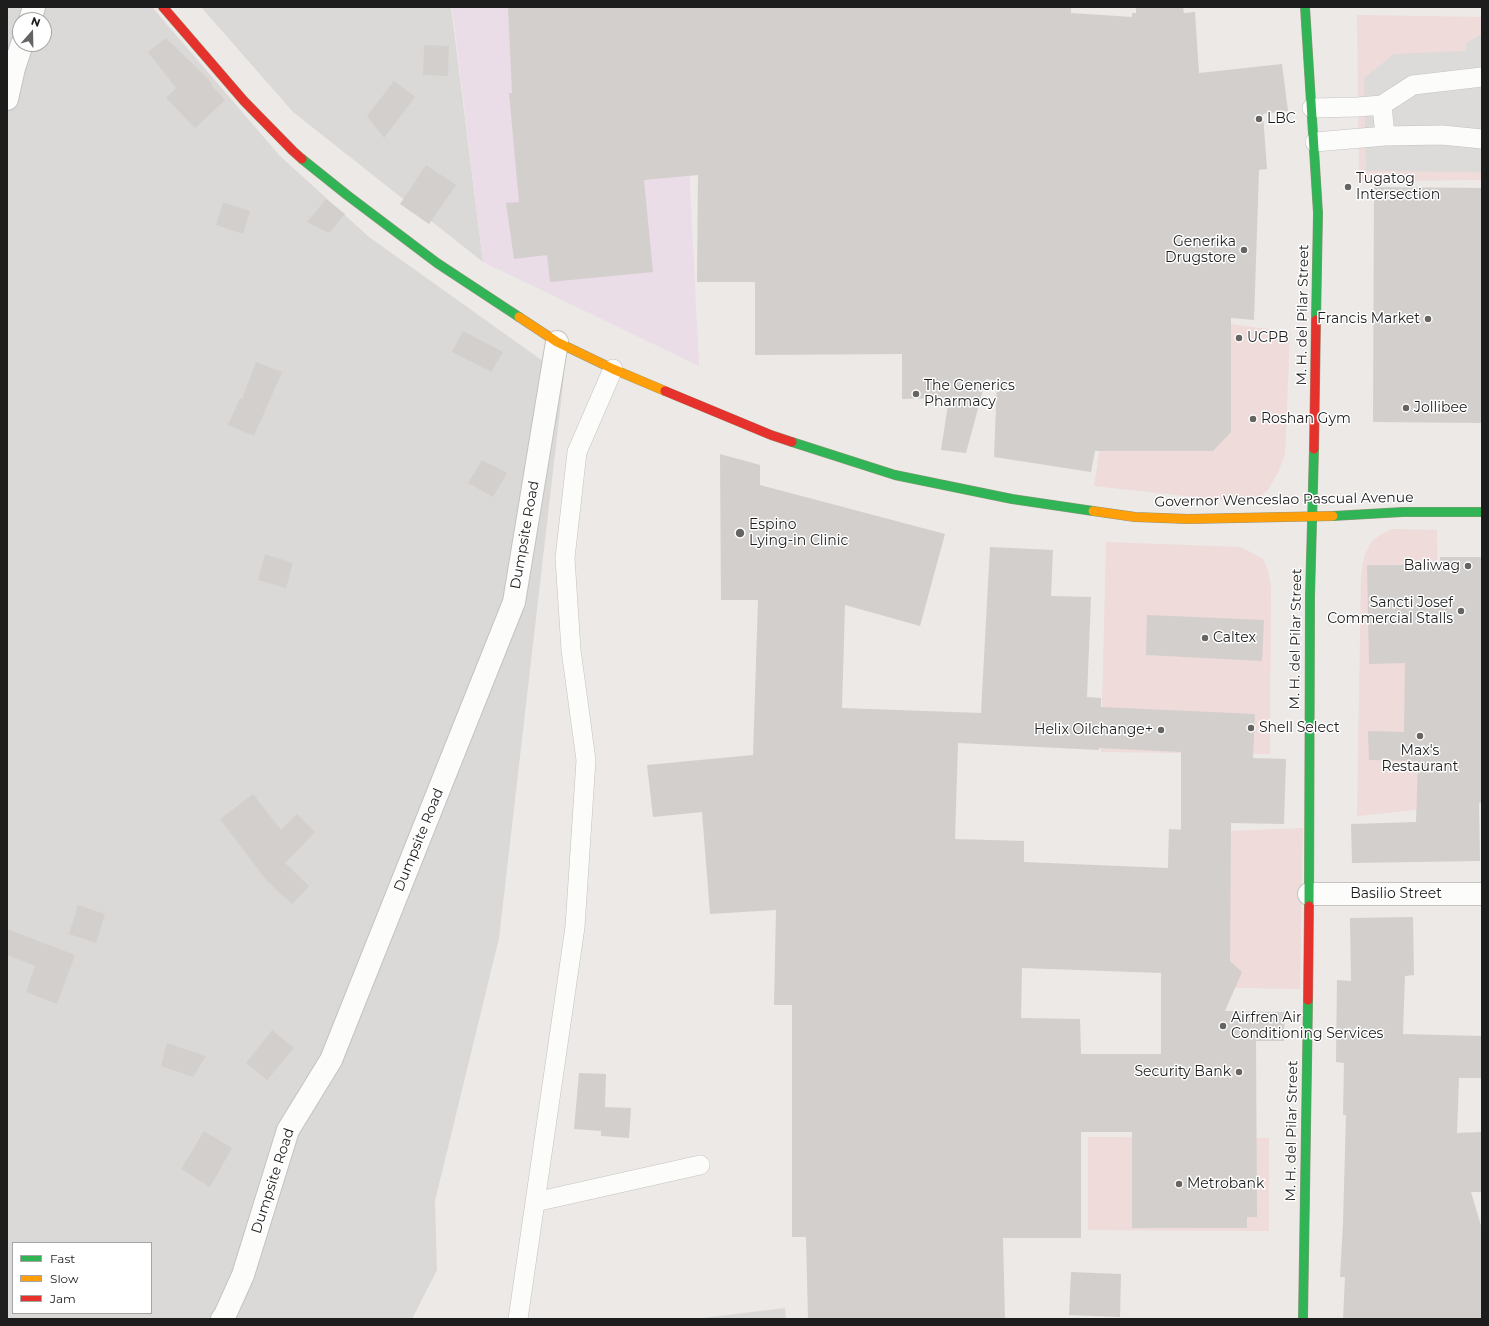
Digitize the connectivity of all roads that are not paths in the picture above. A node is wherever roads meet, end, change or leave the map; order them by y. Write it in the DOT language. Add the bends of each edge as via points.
graph roads {
  1 [pos="163,7"];
  2 [pos="1305,7"];
  3 [pos="19,52"];
  4 [pos="1482,77"];
  5 [pos="7,99"];
  6 [pos="1382,105"];
  7 [pos="1312,108"];
  8 [pos="1384,136"];
  9 [pos="1482,139"];
  10 [pos="1315,142"];
  11 [pos="557,342"];
  12 [pos="613,369"];
  13 [pos="1482,512"];
  14 [pos="1312,517"];
  15 [pos="1309,894"];
  16 [pos="1482,894"];
  17 [pos="700,1166"];
  18 [pos="535,1202"];
  19 [pos="222,1319"];
  20 [pos="518,1319"];
  21 [pos="1304,1319"];
  1 -- 11 [label="main road, Governor Wenceslao Pascual Avenue" via="244,101 293,151 437,263"];
  2 -- 7 [label="main road, M. H. del Pilar Street"];
  3 -- 5 [label="street"];
  4 -- 6 [label="lane" via="1413,85"];
  6 -- 7 [label="lane"];
  6 -- 8 [label="lane"];
  7 -- 10 [label="main road, M. H. del Pilar Street"];
  8 -- 9 [label="lane" via="1442,135"];
  8 -- 10 [label="lane"];
  10 -- 14 [label="main road, M. H. del Pilar Street" via="1318,213"];
  11 -- 12 [label="main road, Governor Wenceslao Pascual Avenue"];
  11 -- 19 [label="street, Dumpsite Road" via="514,602 331,1060 288,1130 243,1275"];
  12 -- 14 [label="main road, Governor Wenceslao Pascual Avenue" via="771,435 895,475 1012,499 1135,517"];
  12 -- 18 [label="lane" via="577,452 565,558 571,650 586,760 575,927"];
  13 -- 14 [label="main road, Governor Wenceslao Pascual Avenue" via="1403,512"];
  14 -- 15 [label="main road, M. H. del Pilar Street" via="1308,688"];
  15 -- 16 [label="street, Basilio Street"];
  15 -- 21 [label="main road, M. H. del Pilar Street"];
  17 -- 18 [label="lane"];
  18 -- 20 [label="lane"];
}
